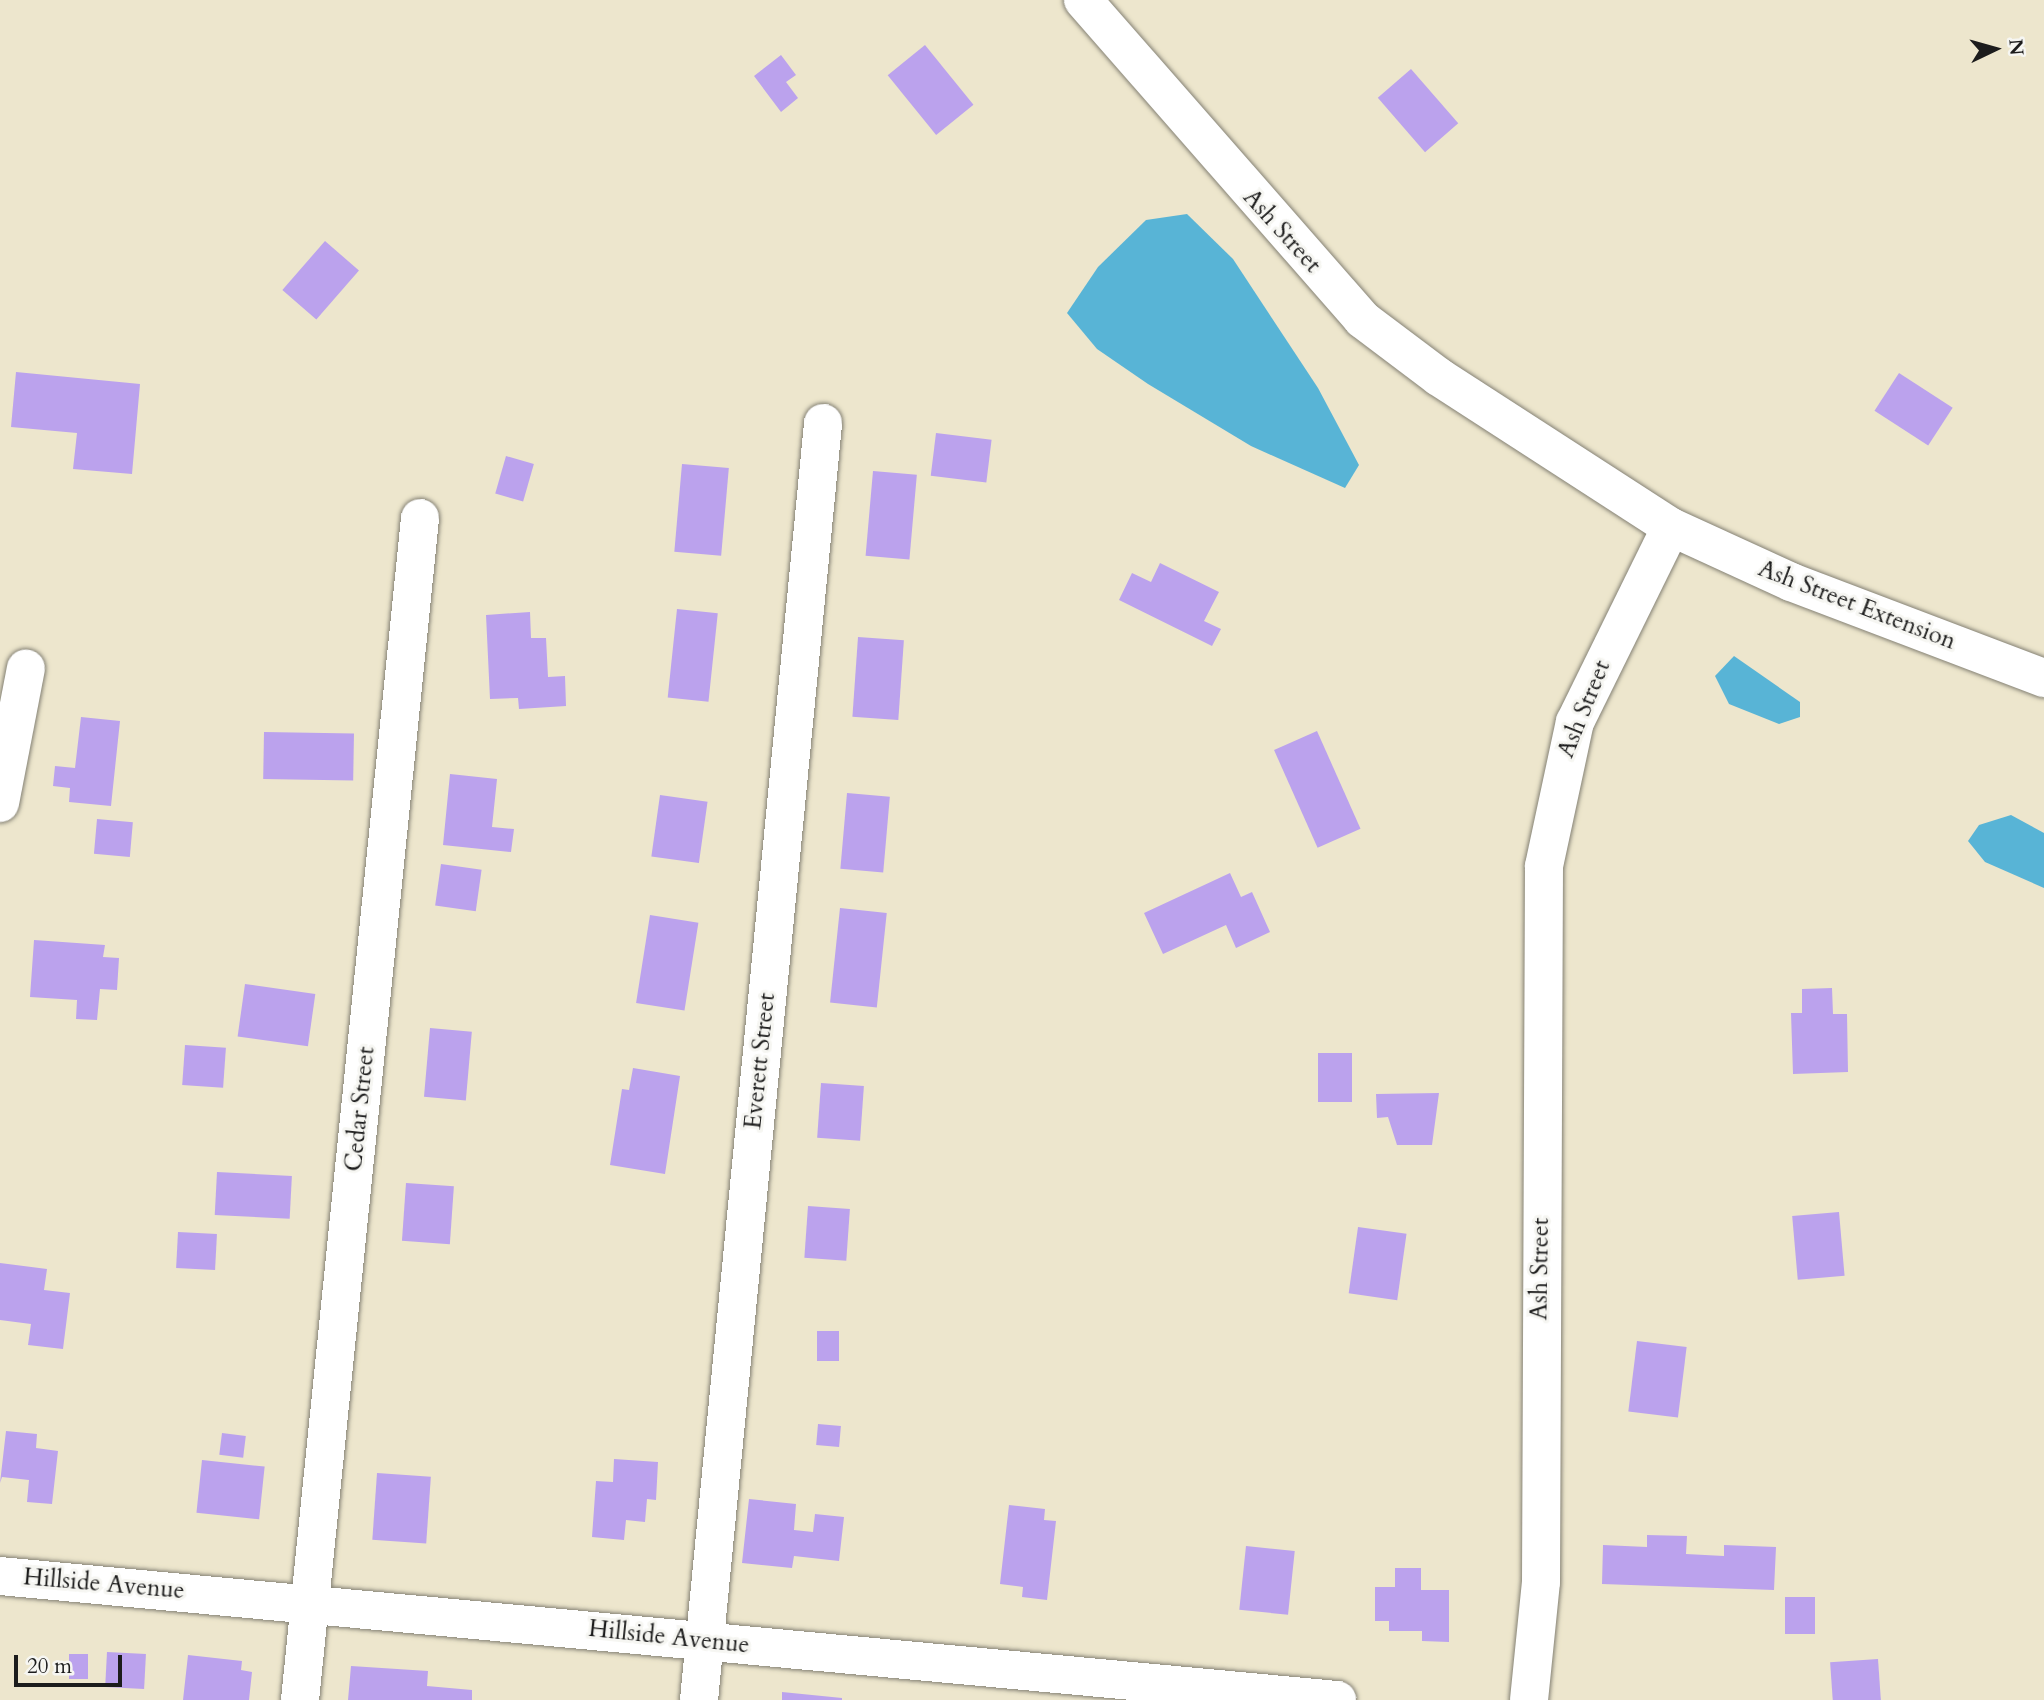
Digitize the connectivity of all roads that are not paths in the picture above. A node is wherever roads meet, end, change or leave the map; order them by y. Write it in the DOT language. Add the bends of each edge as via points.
graph roads {
  1 [pos="1083,0"];
  2 [pos="823,423"];
  3 [pos="420,518"];
  4 [pos="1671,527"];
  5 [pos="26,668"];
  6 [pos="2044,678"];
  7 [pos="0,803"];
  8 [pos="0,1576"];
  9 [pos="310,1601"];
  10 [pos="704,1640"];
  11 [pos="300,1700"];
  12 [pos="699,1700"];
  13 [pos="1337,1700"];
  14 [pos="1529,1700"];
  1 -- 4 [label="street, Ash Street" via="1362,319"];
  2 -- 10 [label="street, Everett Street"];
  3 -- 9 [label="street, Cedar Street"];
  4 -- 6 [label="street, Ash Street Extension" via="1791,582"];
  4 -- 14 [label="street, Ash Street" via="1575,722 1544,866 1541,1582"];
  5 -- 7 [label="street"];
  8 -- 9 [label="street, Hillside Avenue"];
  9 -- 10 [label="street, Hillside Avenue"];
  9 -- 11 [label="street, Cedar Street"];
  10 -- 12 [label="street, Everett Street"];
  10 -- 13 [label="street, Hillside Avenue"];
}
